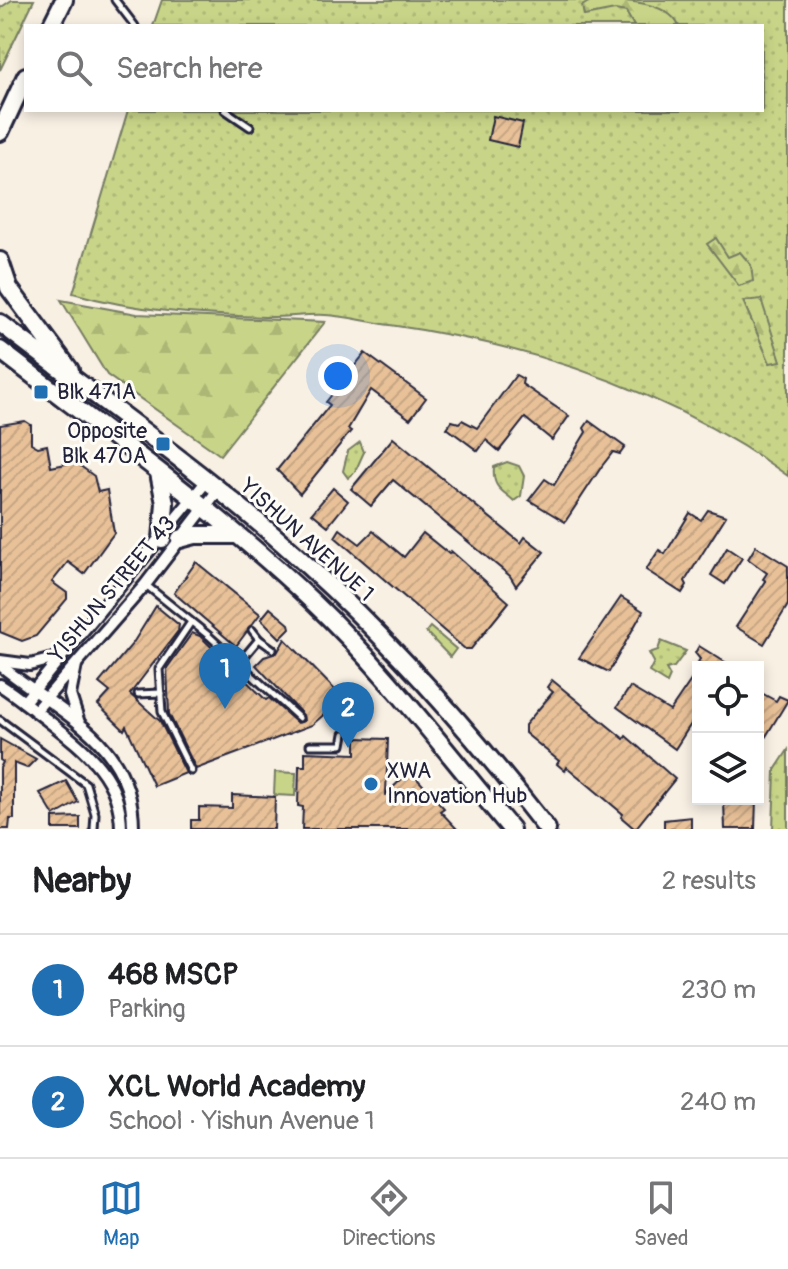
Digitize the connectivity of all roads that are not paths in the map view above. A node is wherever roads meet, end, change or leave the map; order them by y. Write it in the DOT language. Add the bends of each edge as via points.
graph roads {
  1 [pos="64,0"];
  2 [pos="115,0"];
  3 [pos="52,24"];
  4 [pos="133,24"];
  5 [pos="24,80"];
  6 [pos="228,112"];
  7 [pos="250,127"];
  8 [pos="0,132"];
  9 [pos="0,261"];
  10 [pos="0,323"];
  11 [pos="0,350"];
  12 [pos="83,387"];
  13 [pos="159,473"];
  14 [pos="212,486"];
  15 [pos="199,504"];
  16 [pos="236,535"];
  17 [pos="162,539"];
  18 [pos="180,539"];
  19 [pos="145,585"];
  20 [pos="191,622"];
  21 [pos="252,630"];
  22 [pos="259,639"];
  23 [pos="273,649"];
  24 [pos="62,657"];
  25 [pos="0,663"];
  26 [pos="76,663"];
  27 [pos="239,663"];
  28 [pos="0,685"];
  29 [pos="33,691"];
  30 [pos="161,693"];
  31 [pos="138,694"];
  32 [pos="45,699"];
  33 [pos="24,702"];
  34 [pos="35,711"];
  35 [pos="299,718"];
  36 [pos="0,720"];
  37 [pos="82,727"];
  38 [pos="344,734"];
  39 [pos="310,745"];
  40 [pos="191,771"];
  41 [pos="94,829"];
  42 [pos="121,829"];
  43 [pos="133,829"];
  44 [pos="511,829"];
  45 [pos="547,829"];
  1 -- 3 [label="main road"];
  2 -- 4 [label="lane"];
  5 -- 8 [label="main road"];
  6 -- 7 [label="lane"];
  9 -- 12 [label="main road" via="18,301"];
  10 -- 12 [label="main road, YISHUN AVENUE 1"];
  11 -- 13 [label="main road, YISHUN AVENUE 1"];
  12 -- 14 [label="main road, YISHUN AVENUE 1"];
  13 -- 15 [label="main road, YISHUN AVENUE 1"];
  13 -- 17 [label="main road" via="165,503"];
  14 -- 15 [label="street, YISHUN STREET 43"];
  14 -- 45 [label="main road, YISHUN AVENUE 1" via="311,568 391,648"];
  15 -- 16 [label="main road, YISHUN AVENUE 1"];
  15 -- 17 [label="street, YISHUN STREET 43"];
  15 -- 18 [label="street, YISHUN STREET 43"];
  16 -- 18 [label="main road"];
  16 -- 44 [label="main road, YISHUN AVENUE 1" via="312,601 377,669"];
  17 -- 24 [label="street, YISHUN STREET 43"];
  18 -- 19 [label="street, YISHUN STREET 43"];
  19 -- 20 [label="lane"];
  19 -- 26 [label="street, YISHUN STREET 43"];
  20 -- 27 [label="lane"];
  20 -- 30 [label="lane" via="159,669"];
  21 -- 22 [label="lane"];
  22 -- 23 [label="lane"];
  22 -- 27 [label="lane"];
  24 -- 25 [label="street" via="30,665"];
  24 -- 29 [label="street, YISHUN STREET 43"];
  25 -- 29 [label="street"];
  26 -- 32 [label="street, YISHUN STREET 43"];
  26 -- 37 [label="street" via="70,695"];
  27 -- 35 [label="lane"];
  28 -- 33 [label="street"];
  29 -- 32 [label="street"];
  29 -- 33 [label="street, YISHUN STREET 43"];
  30 -- 31 [label="lane"];
  30 -- 40 [label="lane" via="162,712"];
  32 -- 34 [label="street, YISHUN STREET 43"];
  32 -- 37 [label="street"];
  33 -- 34 [label="street"];
  34 -- 42 [label="street" via="103,768 115,791"];
  36 -- 41 [label="lane" via="86,784"];
  37 -- 43 [label="street" via="120,766 130,790"];
  38 -- 39 [label="lane" via="342,745"];
}
